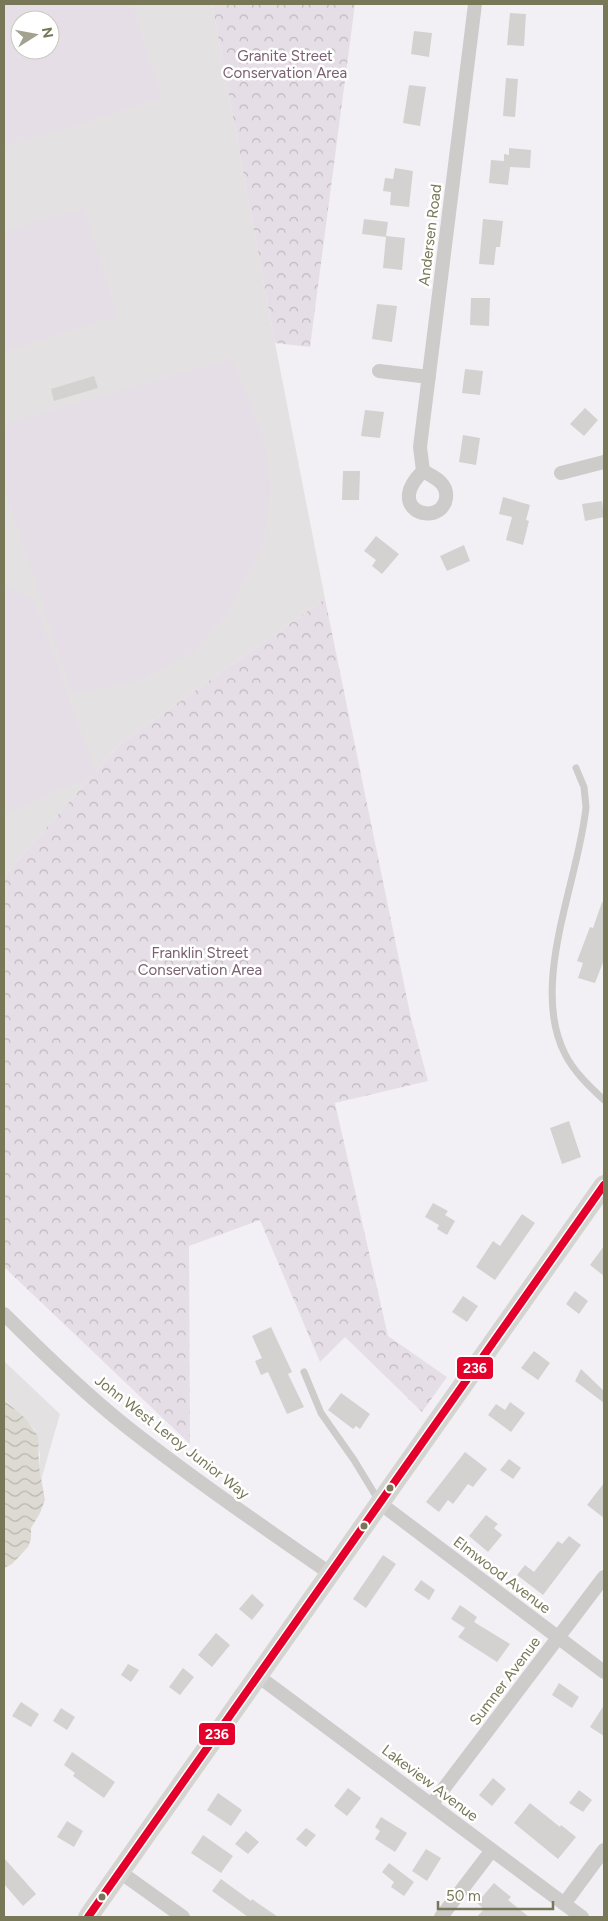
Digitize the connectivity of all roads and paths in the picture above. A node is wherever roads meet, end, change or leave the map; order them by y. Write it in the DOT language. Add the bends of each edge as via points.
graph roads {
  1 [pos="475,4"];
  2 [pos="379,371"];
  3 [pos="429,377"];
  4 [pos="604,462"];
  5 [pos="423,471"];
  6 [pos="561,473"];
  7 [pos="576,768"];
  8 [pos="604,1100"];
  9 [pos="604,1185"];
  10 [pos="4,1314"];
  11 [pos="304,1372"];
  12 [pos="381,1504"];
  13 [pos="331,1574"];
  14 [pos="604,1577"];
  15 [pos="558,1638"];
  16 [pos="604,1672"];
  17 [pos="258,1676"];
  18 [pos="432,1804"];
  19 [pos="492,1850"];
  20 [pos="604,1850"];
  21 [pos="120,1872"];
  22 [pos="564,1904"];
  23 [pos="88,1917"];
  24 [pos="182,1917"];
  25 [pos="441,1917"];
  26 [pos="582,1917"];
  1 -- 3 [label="street, Andersen Road"];
  2 -- 3 [label="street"];
  3 -- 5 [label="street, Andersen Road" via="420,447"];
  4 -- 6 [label="street"];
  7 -- 8 [label="lane" via="584,787 586,812 559,937 554,1008 565,1056"];
  9 -- 12 [label="main road"];
  10 -- 13 [label="street, John West Leroy Junior Way" via="127,1427"];
  11 -- 12 [label="lane" via="321,1413"];
  12 -- 13 [label="main road"];
  12 -- 15 [label="street, Elmwood Avenue"];
  13 -- 17 [label="main road"];
  14 -- 15 [label="street, Sumner Avenue"];
  15 -- 16 [label="street, Elmwood Avenue"];
  15 -- 18 [label="street, Sumner Avenue"];
  17 -- 18 [label="street, Lakeview Avenue"];
  17 -- 21 [label="main road"];
  18 -- 19 [label="street, Lakeview Avenue"];
  19 -- 22 [label="street, Lakeview Avenue"];
  19 -- 25 [label="street"];
  20 -- 22 [label="street"];
  21 -- 23 [label="main road"];
  21 -- 24 [label="street"];
  22 -- 26 [label="street, Lakeview Avenue"];
}
